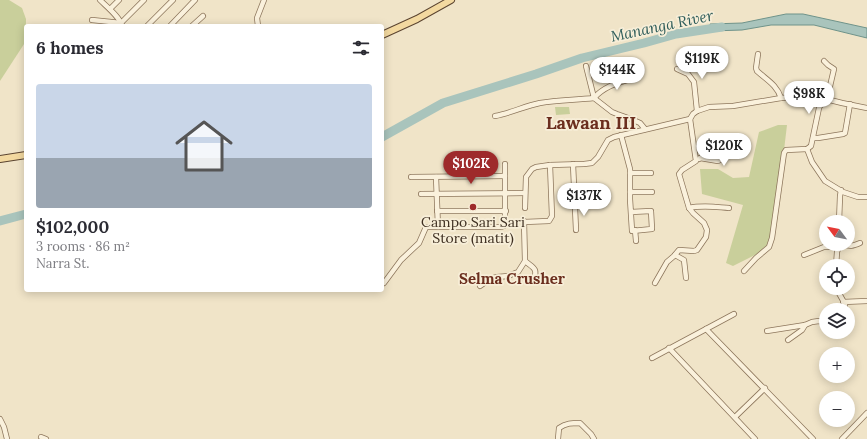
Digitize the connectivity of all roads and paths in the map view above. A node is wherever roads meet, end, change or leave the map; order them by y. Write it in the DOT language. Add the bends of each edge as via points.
graph roads {
  1 [pos="100,0"];
  2 [pos="119,0"];
  3 [pos="144,0"];
  4 [pos="173,0"];
  5 [pos="195,0"];
  6 [pos="264,0"];
  7 [pos="451,0"];
  8 [pos="110,9"];
  9 [pos="203,16"];
  10 [pos="92,20"];
  11 [pos="122,24"];
  12 [pos="149,24"];
  13 [pos="172,24"];
  14 [pos="194,24"];
  15 [pos="258,24"];
  16 [pos="384,34"];
  17 [pos="758,54"];
  18 [pos="824,61"];
  19 [pos="586,66"];
  20 [pos="677,69"];
  21 [pos="636,78"];
  22 [pos="594,98"];
  23 [pos="781,98"];
  24 [pos="828,99"];
  25 [pos="850,104"];
  26 [pos="867,108"];
  27 [pos="697,111"];
  28 [pos="495,116"];
  29 [pos="690,119"];
  30 [pos="645,129"];
  31 [pos="620,136"];
  32 [pos="812,138"];
  33 [pos="727,144"];
  34 [pos="715,148"];
  35 [pos="807,149"];
  36 [pos="24,155"];
  37 [pos="0,159"];
  38 [pos="698,159"];
  39 [pos="505,164"];
  40 [pos="573,164"];
  41 [pos="550,165"];
  42 [pos="630,173"];
  43 [pos="650,173"];
  44 [pos="436,176"];
  45 [pos="505,176"];
  46 [pos="410,177"];
  47 [pos="841,190"];
  48 [pos="630,192"];
  49 [pos="652,192"];
  50 [pos="525,193"];
  51 [pos="422,194"];
  52 [pos="436,194"];
  53 [pos="505,194"];
  54 [pos="867,197"];
  55 [pos="524,208"];
  56 [pos="689,208"];
  57 [pos="729,208"];
  58 [pos="437,211"];
  59 [pos="506,211"];
  60 [pos="631,212"];
  61 [pos="840,215"];
  62 [pos="438,227"];
  63 [pos="576,230"];
  64 [pos="635,230"];
  65 [pos="636,242"];
  66 [pos="860,243"];
  67 [pos="855,245"];
  68 [pos="819,249"];
  69 [pos="675,255"];
  70 [pos="804,255"];
  71 [pos="525,261"];
  72 [pos="744,271"];
  73 [pos="686,278"];
  74 [pos="534,279"];
  75 [pos="655,283"];
  76 [pos="384,284"];
  77 [pos="480,286"];
  78 [pos="840,295"];
  79 [pos="867,301"];
  80 [pos="843,302"];
  81 [pos="734,314"];
  82 [pos="819,320"];
  83 [pos="805,325"];
  84 [pos="706,329"];
  85 [pos="767,331"];
  86 [pos="788,340"];
  87 [pos="670,348"];
  88 [pos="652,358"];
  89 [pos="764,388"];
  90 [pos="867,412"];
  91 [pos="735,417"];
  92 [pos="0,419"];
  93 [pos="7,439"];
  94 [pos="558,439"];
  95 [pos="594,439"];
  96 [pos="755,439"];
  97 [pos="813,439"];
  98 [pos="842,439"];
  1 -- 8 [label="street"];
  2 -- 8 [label="street"];
  3 -- 11 [label="street"];
  4 -- 12 [label="street"];
  5 -- 13 [label="street"];
  6 -- 15 [label="street" via="257,18"];
  7 -- 16 [label="main road"];
  8 -- 11 [label="street"];
  9 -- 14 [label="street"];
  10 -- 11 [label="street"];
  17 -- 23 [label="street" via="757,71 776,88"];
  18 -- 24 [label="street" via="834,69"];
  19 -- 22 [label="street"];
  20 -- 27 [label="street" via="688,74 694,82"];
  21 -- 22 [label="street" via="617,82"];
  22 -- 28 [label="street" via="540,104"];
  22 -- 30 [label="street" via="612,112 640,123"];
  23 -- 24 [label="street" via="814,96"];
  23 -- 27 [label="street" via="709,107"];
  24 -- 25 [label="street"];
  24 -- 32 [label="street" via="819,108"];
  25 -- 26 [label="street"];
  25 -- 32 [label="street" via="845,133"];
  27 -- 29 [label="street"];
  29 -- 30 [label="street"];
  29 -- 38 [label="street"];
  30 -- 31 [label="street"];
  31 -- 40 [label="street" via="608,140 592,163"];
  31 -- 42 [label="street"];
  32 -- 35 [label="street" via="811,146"];
  33 -- 38 [label="street" via="725,157 718,161"];
  34 -- 38 [label="street"];
  35 -- 47 [label="street" via="812,162 825,181"];
  35 -- 72 [label="street" via="786,150 784,153 769,247"];
  36 -- 37 [label="main road"];
  38 -- 56 [label="street" via="679,174"];
  39 -- 45 [label="street"];
  40 -- 41 [label="street"];
  40 -- 63 [label="street"];
  41 -- 50 [label="street" via="536,167 529,172"];
  41 -- 71 [label="street" via="552,216 549,221 524,222"];
  42 -- 43 [label="street"];
  42 -- 48 [label="street"];
  44 -- 45 [label="street"];
  44 -- 46 [label="street"];
  44 -- 52 [label="street"];
  45 -- 53 [label="street"];
  47 -- 54 [label="street" via="858,197"];
  47 -- 61 [label="street"];
  48 -- 49 [label="street"];
  48 -- 60 [label="street"];
  50 -- 53 [label="street"];
  50 -- 55 [label="street"];
  51 -- 52 [label="street"];
  52 -- 53 [label="street"];
  52 -- 58 [label="street"];
  53 -- 59 [label="street"];
  56 -- 57 [label="street"];
  56 -- 69 [label="street" via="704,223 706,237 697,250 679,250"];
  58 -- 59 [label="street"];
  58 -- 62 [label="street"];
  59 -- 62 [label="street" via="505,224 501,227"];
  60 -- 64 [label="street" via="632,231"];
  60 -- 64 [label="street" via="651,211 652,229"];
  62 -- 76 [label="street" via="426,227 419,244 401,260"];
  64 -- 65 [label="street"];
  66 -- 67 [label="street"];
  68 -- 70 [label="street"];
  69 -- 73 [label="street" via="684,260"];
  69 -- 75 [label="street" via="667,262"];
  71 -- 74 [label="street" via="535,269"];
  71 -- 77 [label="street" via="518,272 490,279"];
  78 -- 80 [label="street"];
  79 -- 80 [label="street"];
  81 -- 84 [label="street"];
  82 -- 83 [label="street"];
  83 -- 85 [label="street"];
  83 -- 86 [label="street"];
  84 -- 87 [label="street"];
  84 -- 89 [label="street"];
  87 -- 88 [label="street"];
  87 -- 91 [label="street"];
  89 -- 91 [label="street"];
  89 -- 97 [label="street"];
  90 -- 98 [label="street"];
  91 -- 96 [label="street"];
  92 -- 93 [label="street"];
  94 -- 95 [label="street" via="559,428 568,423 580,423"];
}
